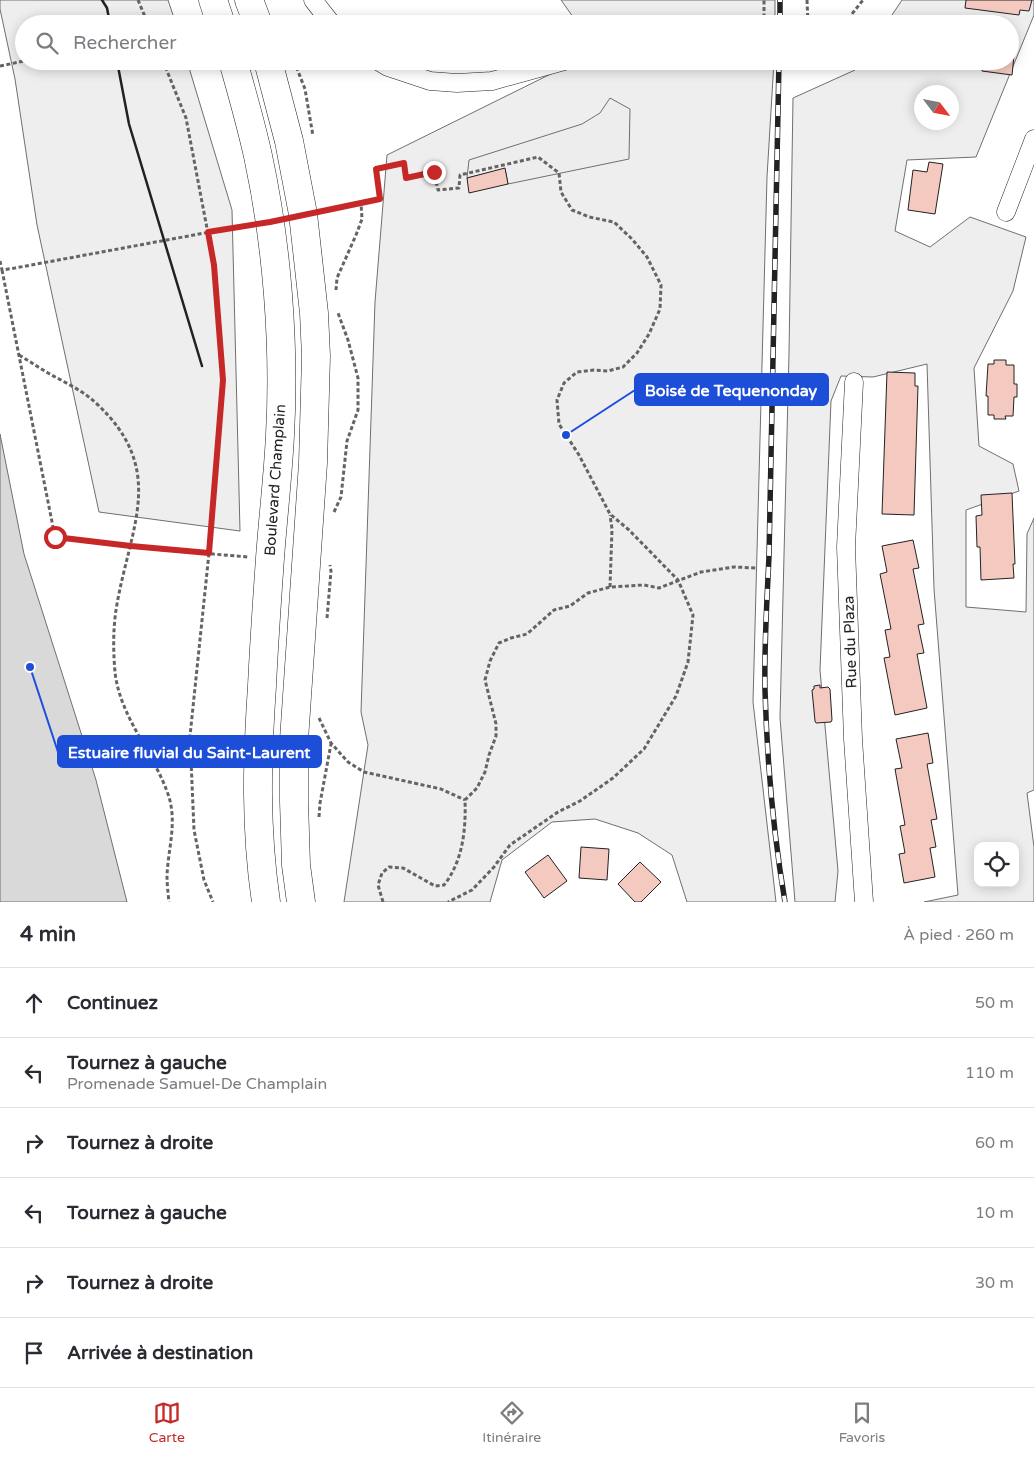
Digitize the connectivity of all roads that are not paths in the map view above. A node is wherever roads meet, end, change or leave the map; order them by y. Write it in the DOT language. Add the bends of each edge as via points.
graph roads {
  1 [pos="212,0"];
  2 [pos="249,0"];
  3 [pos="313,0"];
  4 [pos="218,15"];
  5 [pos="255,15"];
  6 [pos="325,15"];
  7 [pos="235,70"];
  8 [pos="270,70"];
  9 [pos="396,70"];
  10 [pos="532,70"];
  11 [pos="1034,139"];
  12 [pos="1006,212"];
  13 [pos="854,382"];
  14 [pos="266,902"];
  15 [pos="301,902"];
  16 [pos="864,902"];
  1 -- 4 [label="main road"];
  2 -- 5 [label="main road"];
  3 -- 6 [label="street"];
  7 -- 14 [label="main road, Boulevard Champlain" via="258,157 270,222 282,371 258,752 257,794"];
  8 -- 15 [label="main road" via="303,214 316,356 313,463 294,740 296,865"];
  9 -- 10 [label="street" via="430,82 457,83 492,81"];
  11 -- 12 [label="street"];
  13 -- 16 [label="street, Rue du Plaza" via="846,546 853,739"];
}
